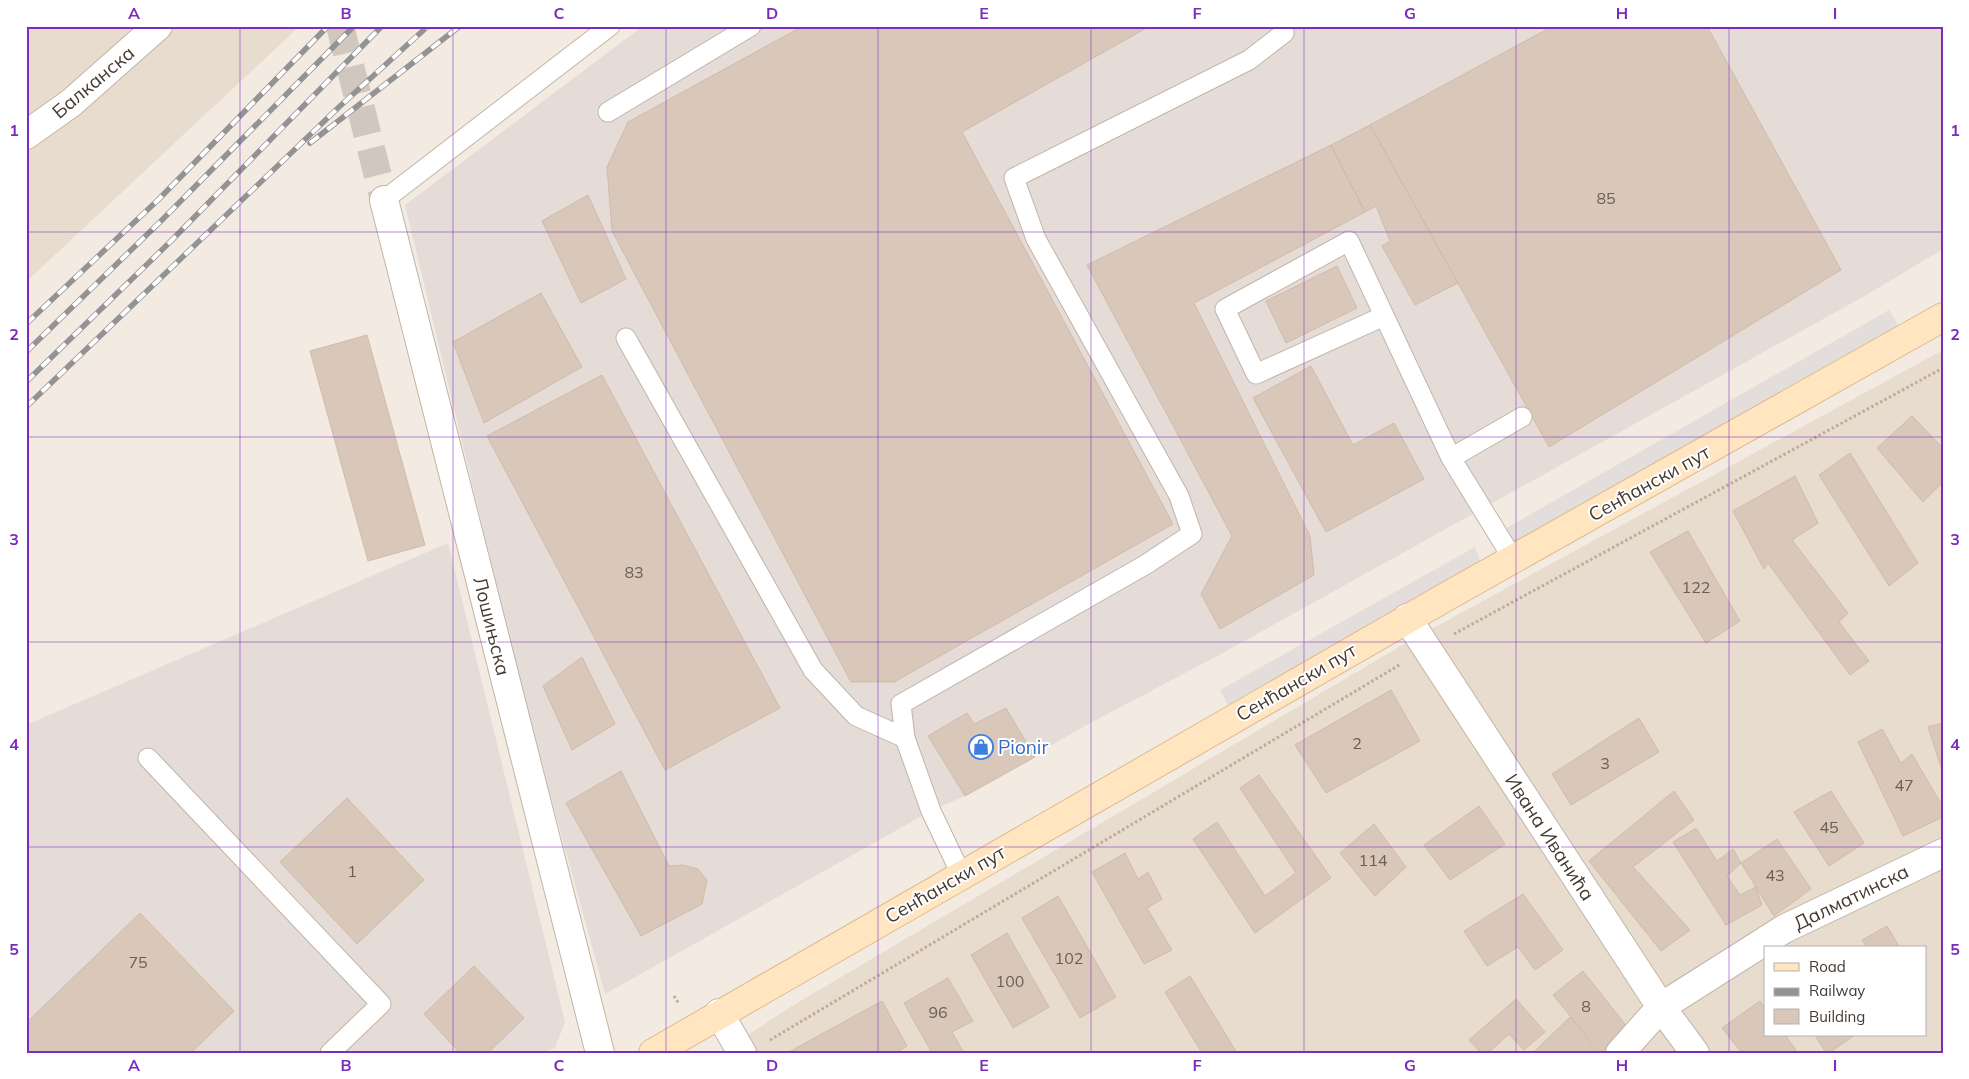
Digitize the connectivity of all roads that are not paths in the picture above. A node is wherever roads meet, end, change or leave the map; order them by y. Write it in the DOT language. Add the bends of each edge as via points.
graph roads {
  1 [pos="158,26"];
  2 [pos="610,26"];
  3 [pos="751,26"];
  4 [pos="1283,26"];
  5 [pos="608,112"];
  6 [pos="26,135"];
  7 [pos="384,200"];
  8 [pos="1384,316"];
  9 [pos="1943,317"];
  10 [pos="626,338"];
  11 [pos="1522,417"];
  12 [pos="1451,458"];
  13 [pos="1513,559"];
  14 [pos="1408,618"];
  15 [pos="904,738"];
  16 [pos="148,758"];
  17 [pos="1943,853"];
  18 [pos="961,874"];
  19 [pos="1661,1007"];
  20 [pos="719,1013"];
  21 [pos="753,1048"];
  22 [pos="330,1053"];
  23 [pos="600,1053"];
  24 [pos="653,1053"];
  25 [pos="1620,1053"];
  26 [pos="1695,1053"];
  1 -- 6 [label="street, Балканска" via="71,104"];
  2 -- 7 [label="lane"];
  3 -- 5 [label="lane"];
  4 -- 15 [label="lane" via="1284,33 1249,60 1014,178 1036,239 1179,496 1192,534 1145,565 901,704"];
  7 -- 23 [label="street, Лошињска"];
  8 -- 8 [label="lane" via="1349,241 1224,309 1256,374"];
  8 -- 12 [label="lane"];
  9 -- 13 [label="main road, Сенћански пут"];
  10 -- 15 [label="lane" via="813,670 856,716"];
  11 -- 12 [label="lane"];
  12 -- 13 [label="lane"];
  13 -- 14 [label="main road, Сенћански пут"];
  14 -- 18 [label="main road, Сенћански пут"];
  14 -- 19 [label="street, Ивана Иванића"];
  15 -- 18 [label="lane" via="931,811"];
  16 -- 22 [label="lane" via="381,1004"];
  17 -- 19 [label="street, Далматинска" via="1784,929"];
  18 -- 20 [label="main road, Сенћански пут"];
  19 -- 25 [label="street, Далматинска"];
  19 -- 26 [label="street, Ивана Иванића"];
  20 -- 21 [label="street"];
  20 -- 24 [label="main road, Сенћански пут"];
}
